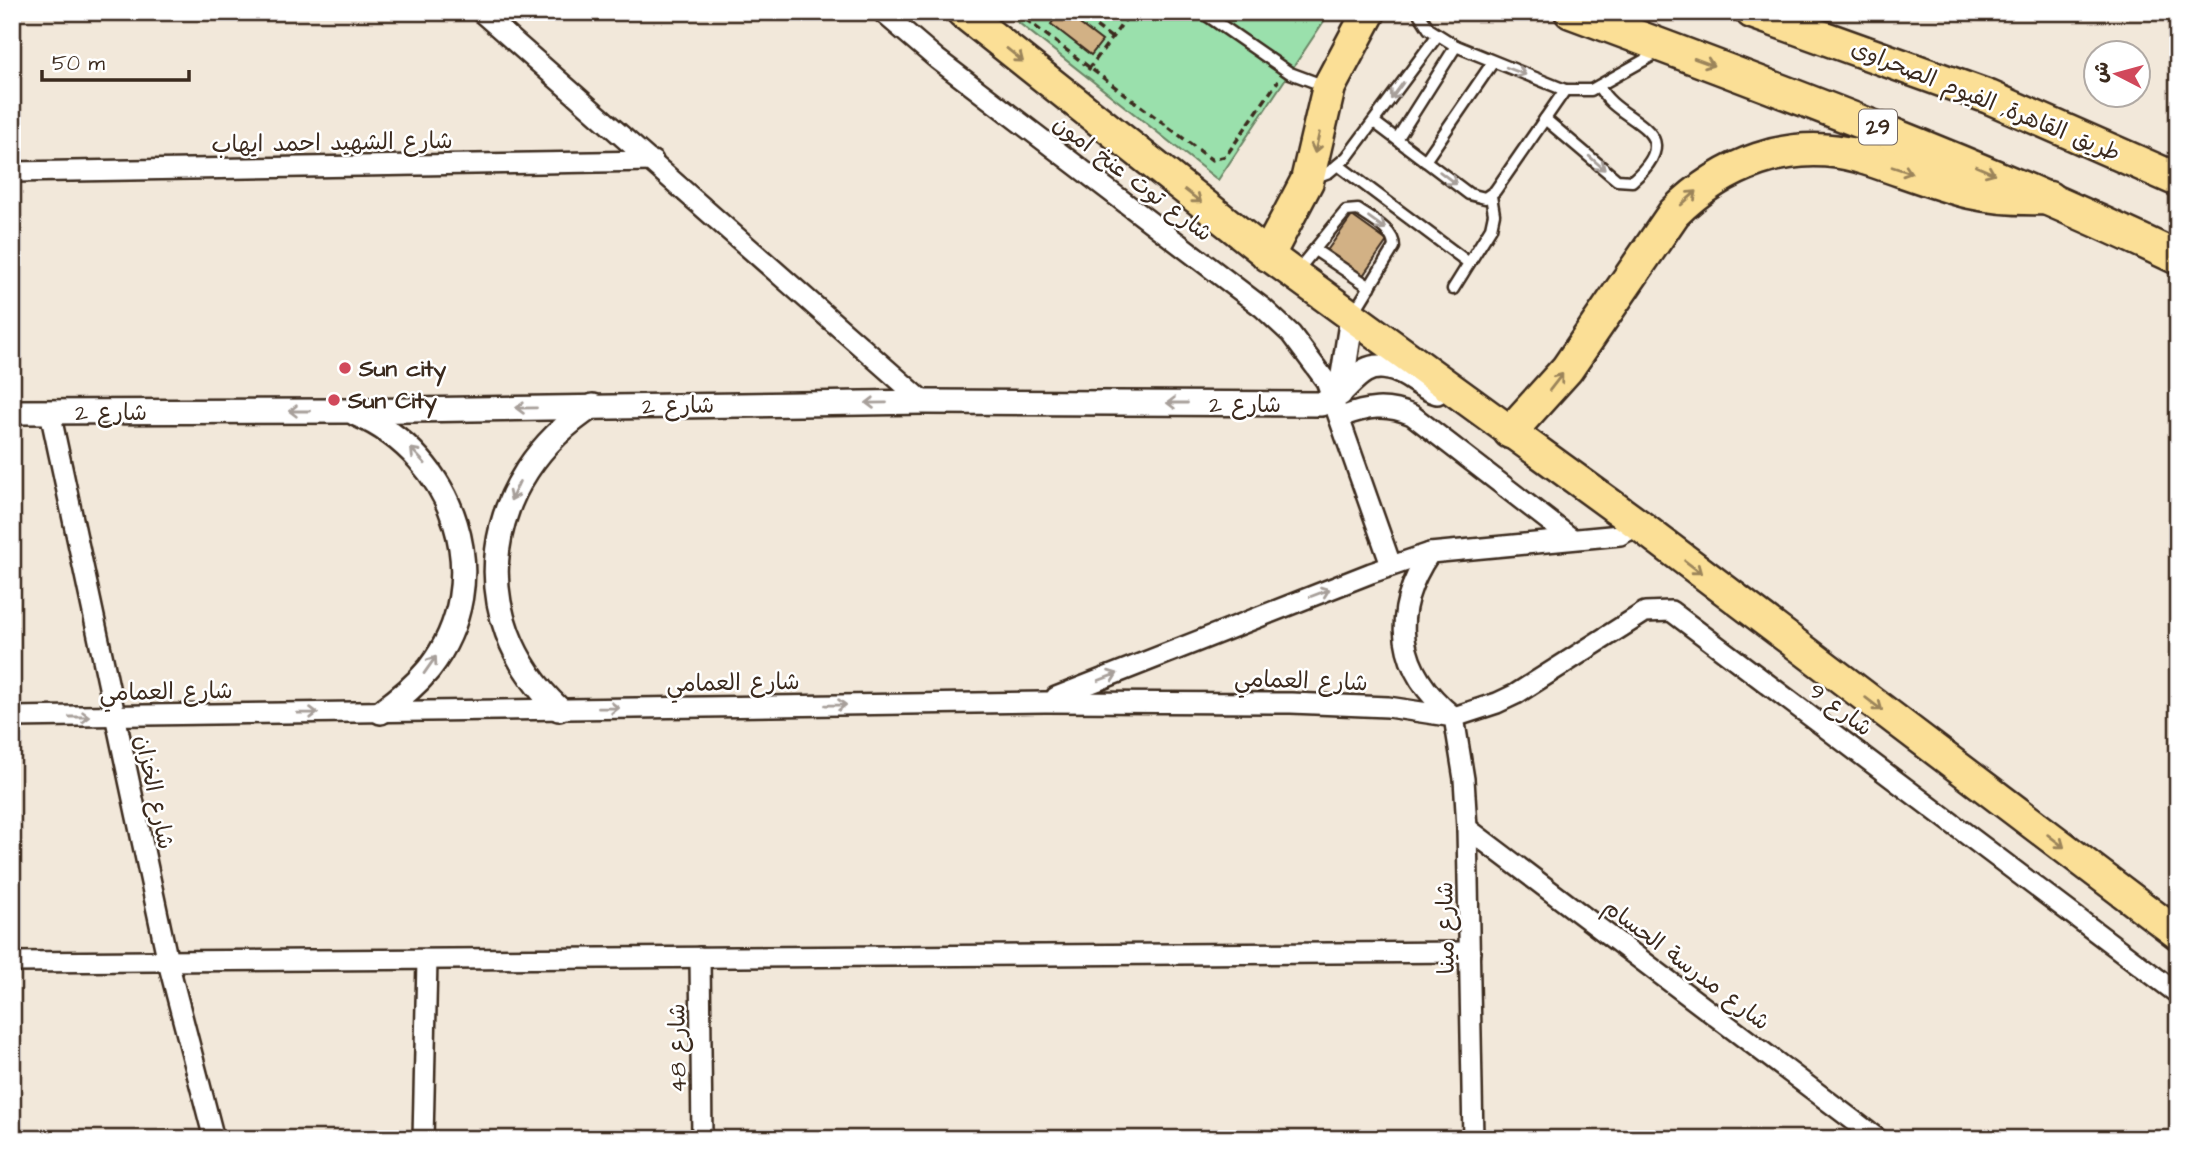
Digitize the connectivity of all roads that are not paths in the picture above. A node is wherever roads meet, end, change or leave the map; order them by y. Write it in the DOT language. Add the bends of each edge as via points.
graph roads {
  1 [pos="481,12"];
  2 [pos="882,12"];
  3 [pos="962,12"];
  4 [pos="1202,12"];
  5 [pos="1368,12"];
  6 [pos="1418,12"];
  7 [pos="1571,12"];
  8 [pos="1752,12"];
  9 [pos="1437,36"];
  10 [pos="1456,46"];
  11 [pos="1666,47"];
  12 [pos="1493,62"];
  13 [pos="1599,86"];
  14 [pos="1329,87"];
  15 [pos="1565,90"];
  16 [pos="1545,119"];
  17 [pos="1374,122"];
  18 [pos="1396,138"];
  19 [pos="653,161"];
  20 [pos="1425,161"];
  21 [pos="1338,165"];
  22 [pos="12,172"];
  23 [pos="2178,180"];
  24 [pos="1307,181"];
  25 [pos="1491,196"];
  26 [pos="2049,198"];
  27 [pos="1315,250"];
  28 [pos="1268,255"];
  29 [pos="2178,258"];
  30 [pos="1469,263"];
  31 [pos="1295,275"];
  32 [pos="1370,287"];
  33 [pos="1453,289"];
  34 [pos="1352,317"];
  35 [pos="1455,393"];
  36 [pos="924,402"];
  37 [pos="1338,404"];
  38 [pos="593,407"];
  39 [pos="349,411"];
  40 [pos="12,412"];
  41 [pos="50,412"];
  42 [pos="1510,432"];
  43 [pos="1639,526"];
  44 [pos="1571,538"];
  45 [pos="1430,553"];
  46 [pos="1391,565"];
  47 [pos="1045,702"];
  48 [pos="559,709"];
  49 [pos="381,712"];
  50 [pos="113,716"];
  51 [pos="12,717"];
  52 [pos="1454,717"];
  53 [pos="1467,828"];
  54 [pos="2178,934"];
  55 [pos="1470,952"];
  56 [pos="700,957"];
  57 [pos="427,960"];
  58 [pos="12,962"];
  59 [pos="168,962"];
  60 [pos="2178,994"];
  61 [pos="214,1139"];
  62 [pos="423,1139"];
  63 [pos="702,1139"];
  64 [pos="1473,1139"];
  65 [pos="1878,1139"];
  1 -- 19 [label="street"];
  2 -- 37 [label="street, شارع توت عنخ امون" via="1263,308 1315,363"];
  3 -- 28 [label="main road, one-way"];
  4 -- 14 [label="lane" via="1286,70"];
  5 -- 14 [label="highway"];
  6 -- 9 [label="lane"];
  7 -- 11 [label="highway, 29"];
  8 -- 23 [label="highway, طريق القاهرة, الفيوم الصحراوى" via="1989,97"];
  9 -- 10 [label="lane"];
  9 -- 17 [label="lane, one-way"];
  10 -- 12 [label="lane"];
  10 -- 18 [label="lane"];
  11 -- 13 [label="lane"];
  11 -- 26 [label="highway, 29, one-way" via="1902,136"];
  12 -- 15 [label="lane, one-way"];
  12 -- 20 [label="lane"];
  13 -- 15 [label="lane" via="1579,92"];
  16 -- 13 [label="lane, one-way" via="1617,180 1632,181 1652,154 1654,138 1610,103"];
  14 -- 24 [label="highway, one-way"];
  15 -- 16 [label="lane"];
  16 -- 25 [label="lane"];
  17 -- 18 [label="lane"];
  17 -- 21 [label="lane"];
  18 -- 20 [label="lane"];
  19 -- 22 [label="street, شارع الشهيد احمد ايهاب"];
  19 -- 36 [label="street"];
  20 -- 25 [label="lane, one-way" via="1469,194"];
  21 -- 24 [label="lane"];
  21 -- 30 [label="lane"];
  24 -- 28 [label="highway"];
  25 -- 30 [label="lane" via="1494,220"];
  26 -- 29 [label="highway, 29"];
  42 -- 26 [label="highway, one-way" via="1567,369 1674,213 1731,169 1773,155 1835,152 1968,191"];
  27 -- 31 [label="lane"];
  27 -- 32 [label="lane"];
  27 -- 32 [label="lane, one-way" via="1330,238 1346,211 1361,212 1391,235 1394,247 1383,255"];
  28 -- 31 [label="main road"];
  30 -- 33 [label="lane"];
  31 -- 34 [label="main road"];
  32 -- 34 [label="lane"];
  34 -- 35 [label="main road"];
  34 -- 37 [label="street"];
  35 -- 37 [label="street" via="1430,390 1396,370 1373,366 1365,368"];
  35 -- 42 [label="main road"];
  37 -- 36 [label="street, شارع 2, one-way"];
  36 -- 38 [label="street, شارع 2, one-way"];
  37 -- 44 [label="street" via="1382,407 1412,415"];
  37 -- 46 [label="street"];
  38 -- 39 [label="street, شارع 2, one-way"];
  38 -- 48 [label="street, one-way" via="572,420 536,456 511,500 498,549 498,600 512,649 532,681"];
  39 -- 41 [label="street, شارع 2, one-way"];
  49 -- 39 [label="street, one-way" via="430,668 446,640 458,609 461,543 441,486 424,461 377,423"];
  40 -- 41 [label="street, شارع 2"];
  41 -- 50 [label="street, شارع الخزان"];
  42 -- 43 [label="main road"];
  43 -- 44 [label="street" via="1620,536"];
  43 -- 54 [label="main road, one-way"];
  44 -- 45 [label="street"];
  45 -- 46 [label="street"];
  45 -- 52 [label="street" via="1407,595 1405,641 1421,684"];
  47 -- 46 [label="street, one-way"];
  48 -- 47 [label="street, شارع العمامي, one-way"];
  47 -- 52 [label="street, شارع العمامي" via="1292,703 1388,707"];
  48 -- 49 [label="street, شارع العمامي"];
  50 -- 49 [label="street, شارع العمامي, one-way"];
  51 -- 50 [label="street, شارع العمامي, one-way"];
  50 -- 59 [label="street, شارع الخزان"];
  52 -- 53 [label="street, شارع مينا"];
  52 -- 60 [label="street, شارع 9" via="1516,694 1645,612 1671,611"];
  53 -- 55 [label="street, شارع مينا"];
  53 -- 65 [label="street, شارع مدرسة الحسام"];
  55 -- 56 [label="street"];
  55 -- 64 [label="street, شارع مينا"];
  56 -- 57 [label="street"];
  56 -- 63 [label="street, شارع 48"];
  57 -- 59 [label="street"];
  57 -- 62 [label="street"];
  58 -- 59 [label="street"];
  59 -- 61 [label="street, شارع الخزان"];
}
